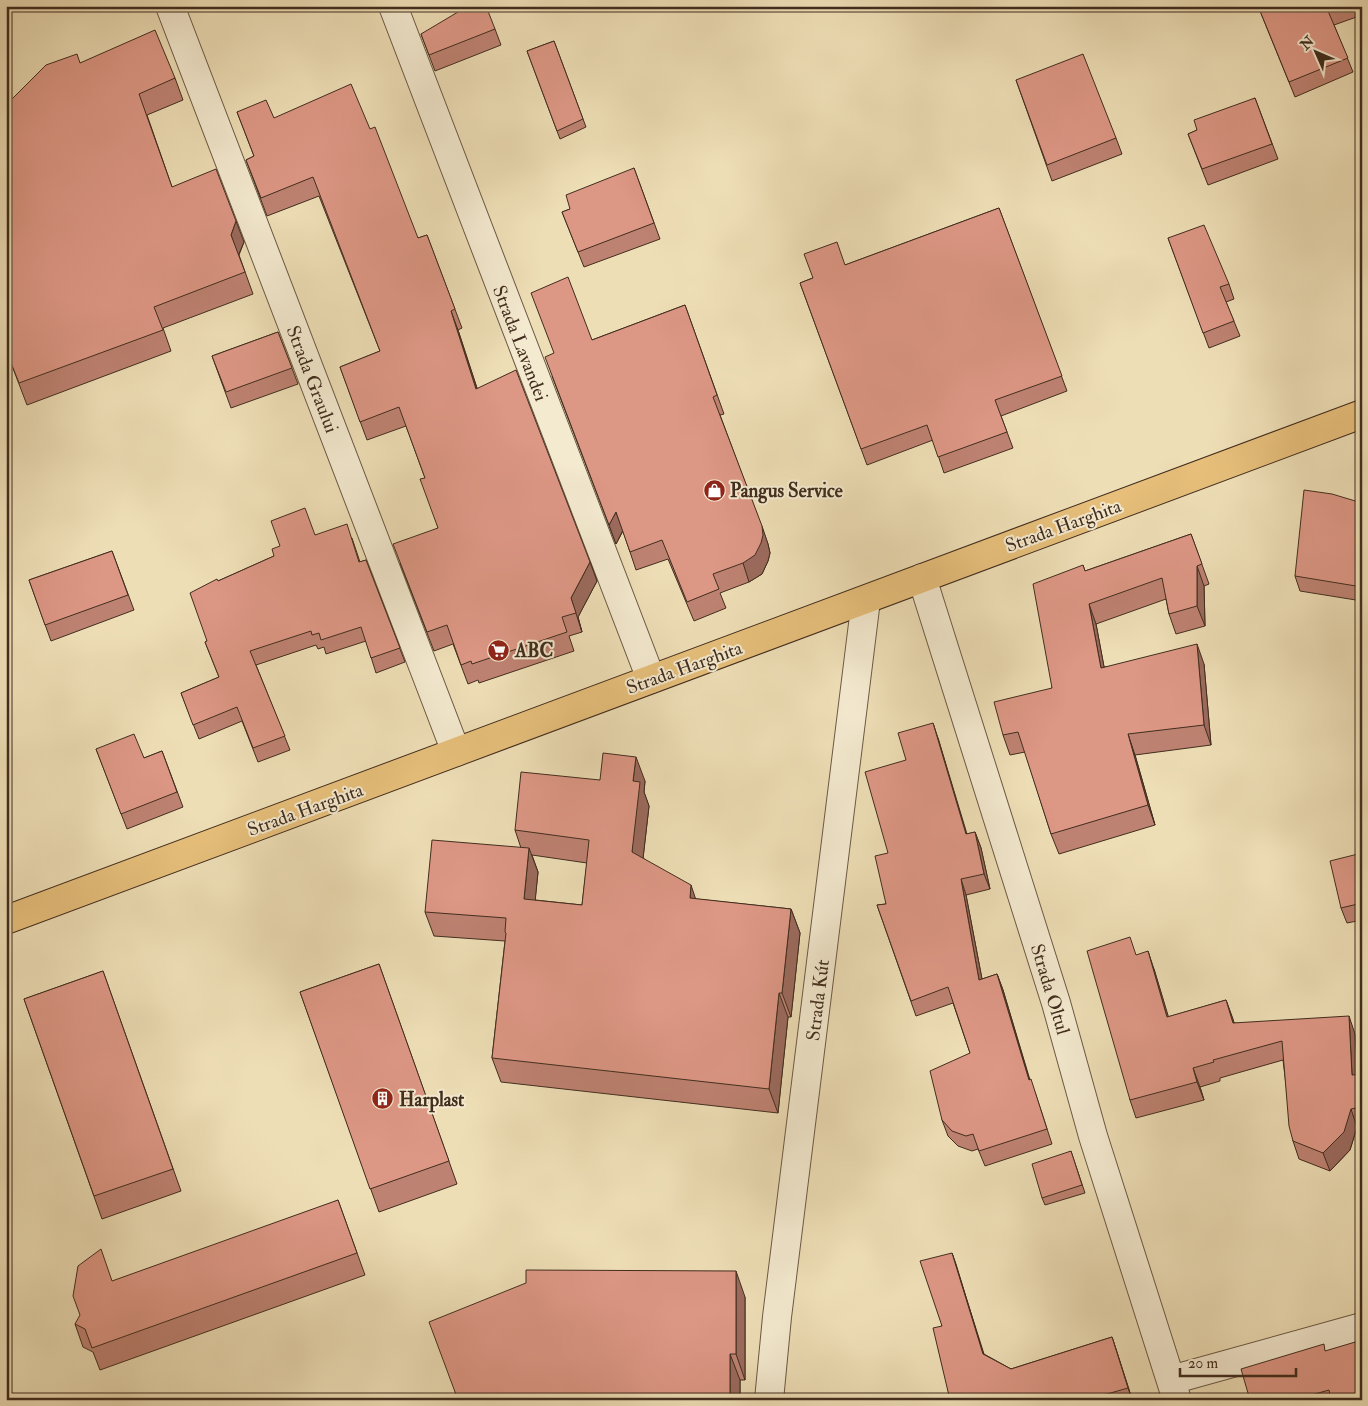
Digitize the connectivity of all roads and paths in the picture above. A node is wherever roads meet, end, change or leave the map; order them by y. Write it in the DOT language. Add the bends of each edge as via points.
graph roads {
  1 [pos="170,6"];
  2 [pos="393,6"];
  3 [pos="1362,414"];
  4 [pos="922,578"];
  5 [pos="866,600"];
  6 [pos="651,680"];
  7 [pos="456,752"];
  8 [pos="6,920"];
  9 [pos="1362,1327"];
  10 [pos="1174,1390"];
  11 [pos="769,1400"];
  1 -- 7 [label="street, Strada Graului"];
  2 -- 6 [label="street, Strada Lavandei"];
  3 -- 4 [label="main road, Strada Harghita"];
  4 -- 5 [label="main road, Strada Harghita"];
  4 -- 10 [label="street, Strada Oltul"];
  5 -- 6 [label="main road, Strada Harghita"];
  5 -- 11 [label="street, Strada Kút"];
  6 -- 7 [label="main road, Strada Harghita"];
  7 -- 8 [label="main road, Strada Harghita"];
  9 -- 10 [label="street"];
}
